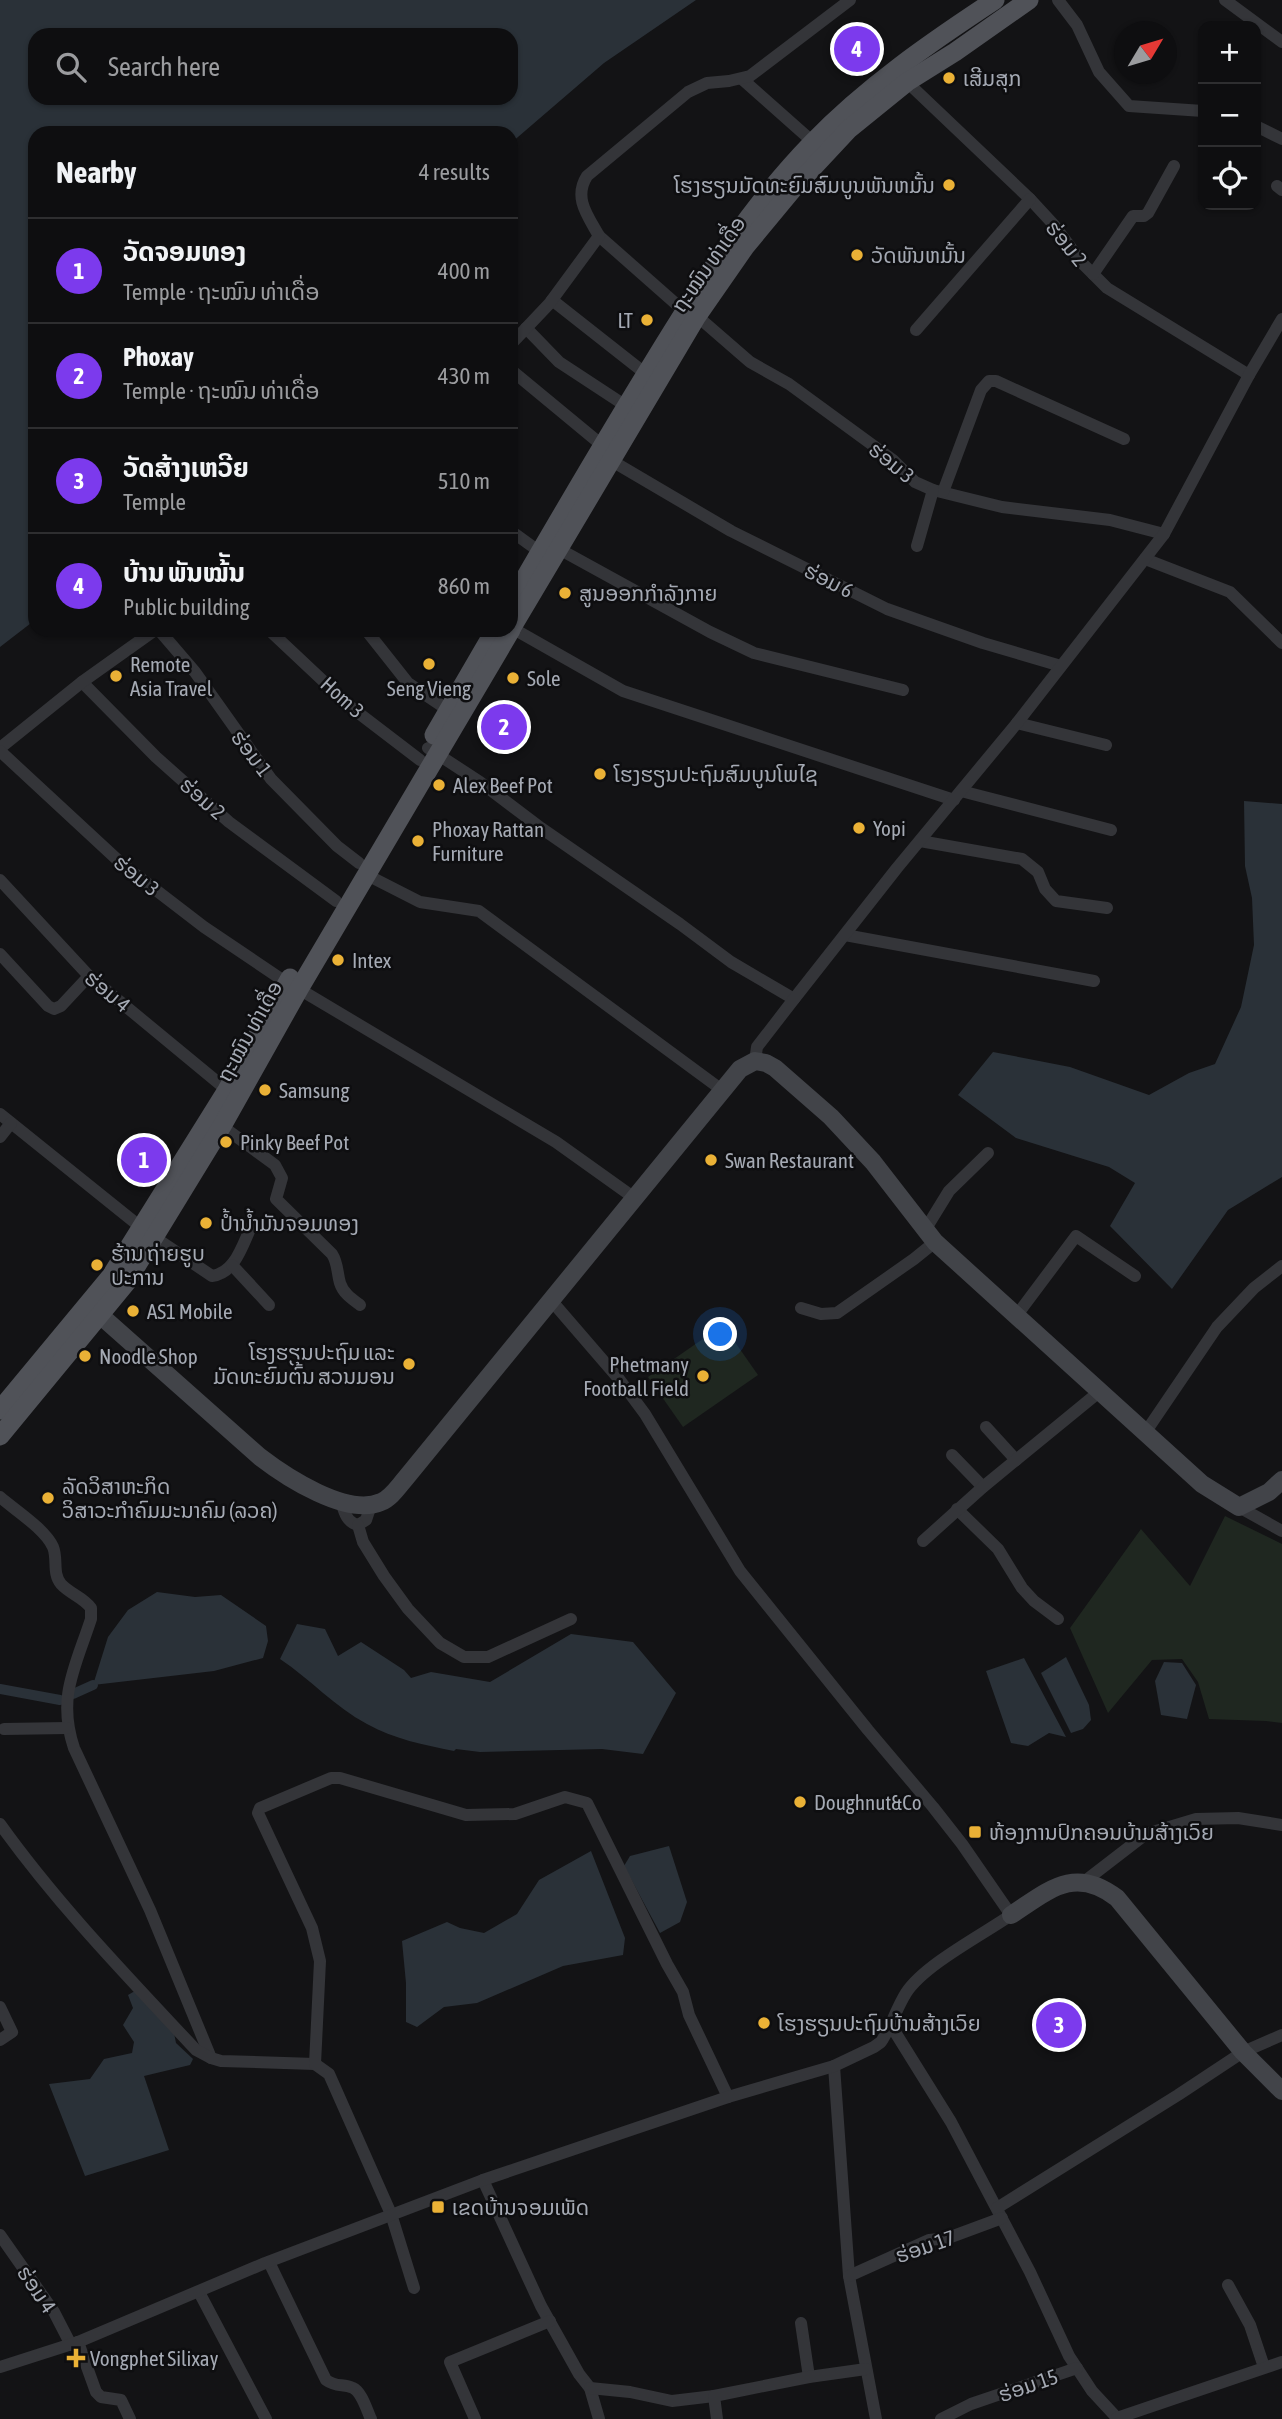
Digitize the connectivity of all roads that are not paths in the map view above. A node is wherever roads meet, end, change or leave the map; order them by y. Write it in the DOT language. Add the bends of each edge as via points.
graph roads {
  1 [pos="850,0"];
  2 [pos="995,0"];
  3 [pos="1029,0"];
  4 [pos="1058,0"];
  5 [pos="1225,0"];
  6 [pos="1282,23"];
  7 [pos="1271,34"];
  8 [pos="1282,42"];
  9 [pos="743,79"];
  10 [pos="906,82"];
  11 [pos="1198,111"];
  12 [pos="1261,128"];
  13 [pos="1282,139"];
  14 [pos="813,142"];
  15 [pos="1174,166"];
  16 [pos="1030,199"];
  17 [pos="598,236"];
  18 [pos="1093,274"];
  19 [pos="552,300"];
  20 [pos="691,314"];
  21 [pos="1282,319"];
  22 [pos="526,328"];
  23 [pos="916,330"];
  24 [pos="518,337"];
  25 [pos="646,374"];
  26 [pos="1249,375"];
  27 [pos="518,376"];
  28 [pos="626,406"];
  29 [pos="1124,439"];
  30 [pos="608,454"];
  31 [pos="938,491"];
  32 [pos="518,534"];
  33 [pos="1164,534"];
  34 [pos="917,546"];
  35 [pos="550,550"];
  36 [pos="1145,559"];
  37 [pos="518,593"];
  38 [pos="518,609"];
  39 [pos="518,635"];
  40 [pos="147,637"];
  41 [pos="163,637"];
  42 [pos="277,637"];
  43 [pos="372,637"];
  44 [pos="501,637"];
  45 [pos="502,637"];
  46 [pos="1282,643"];
  47 [pos="1061,666"];
  48 [pos="82,681"];
  49 [pos="903,690"];
  50 [pos="448,710"];
  51 [pos="1017,723"];
  52 [pos="1106,745"];
  53 [pos="0,750"];
  54 [pos="428,754"];
  55 [pos="958,795"];
  56 [pos="1111,830"];
  57 [pos="920,841"];
  58 [pos="363,869"];
  59 [pos="0,880"];
  60 [pos="336,901"];
  61 [pos="1107,908"];
  62 [pos="845,935"];
  63 [pos="0,954"];
  64 [pos="89,976"];
  65 [pos="1094,981"];
  66 [pos="293,986"];
  67 [pos="794,999"];
  68 [pos="755,1061"];
  69 [pos="227,1090"];
  70 [pos="722,1090"];
  71 [pos="0,1114"];
  72 [pos="11,1123"];
  73 [pos="222,1126"];
  74 [pos="0,1137"];
  75 [pos="988,1153"];
  76 [pos="633,1197"];
  77 [pos="251,1227"];
  78 [pos="149,1233"];
  79 [pos="930,1236"];
  80 [pos="232,1265"];
  81 [pos="1282,1266"];
  82 [pos="1135,1276"];
  83 [pos="550,1299"];
  84 [pos="360,1305"];
  85 [pos="269,1306"];
  86 [pos="802,1308"];
  87 [pos="95,1310"];
  88 [pos="1017,1315"];
  89 [pos="1099,1392"];
  90 [pos="0,1410"];
  91 [pos="986,1427"];
  92 [pos="1145,1433"];
  93 [pos="0,1436"];
  94 [pos="952,1455"];
  95 [pos="1016,1460"];
  96 [pos="1282,1480"];
  97 [pos="983,1487"];
  98 [pos="0,1497"];
  99 [pos="341,1501"];
  100 [pos="371,1505"];
  101 [pos="1239,1507"];
  102 [pos="957,1509"];
  103 [pos="358,1525"];
  104 [pos="1282,1531"];
  105 [pos="923,1541"];
  106 [pos="572,1619"];
  107 [pos="1058,1619"];
  108 [pos="67,1728"];
  109 [pos="4,1729"];
  110 [pos="0,1824"];
  111 [pos="1282,1825"];
  112 [pos="1085,1881"];
  113 [pos="1011,1915"];
  114 [pos="0,2007"];
  115 [pos="890,2024"];
  116 [pos="1282,2035"];
  117 [pos="0,2040"];
  118 [pos="1243,2052"];
  119 [pos="211,2059"];
  120 [pos="315,2064"];
  121 [pos="834,2066"];
  122 [pos="1282,2091"];
  123 [pos="729,2097"];
  124 [pos="483,2180"];
  125 [pos="999,2213"];
  126 [pos="391,2214"];
  127 [pos="0,2235"];
  128 [pos="269,2262"];
  129 [pos="849,2276"];
  130 [pos="1228,2286"];
  131 [pos="414,2288"];
  132 [pos="199,2292"];
  133 [pos="550,2321"];
  134 [pos="801,2323"];
  135 [pos="74,2344"];
  136 [pos="1282,2362"];
  137 [pos="0,2367"];
  138 [pos="1264,2367"];
  139 [pos="1077,2368"];
  140 [pos="866,2369"];
  141 [pos="809,2378"];
  142 [pos="590,2388"];
  143 [pos="714,2396"];
  144 [pos="130,2419"];
  145 [pos="266,2419"];
  146 [pos="371,2419"];
  147 [pos="475,2419"];
  148 [pos="599,2419"];
  149 [pos="717,2419"];
  150 [pos="876,2419"];
  151 [pos="941,2419"];
  152 [pos="1117,2419"];
  1 -- 9 [label="street"];
  2 -- 14 [label="main road, ຖະໝົນ ທ່າເດື່ອ" via="893,71"];
  3 -- 10 [label="main road, ຖະໝົນ ທ່າເດື່ອ"];
  4 -- 11 [label="street" via="1077,25 1099,72 1129,106"];
  5 -- 7 [label="street"];
  6 -- 7 [label="street"];
  7 -- 8 [label="street"];
  9 -- 14 [label="street"];
  9 -- 17 [label="street" via="707,83 688,92 587,176 581,200"];
  10 -- 16 [label="street, ຮ່ອມ 2"];
  10 -- 20 [label="main road, ຖະໝົນ ທ່າເດື່ອ" via="849,129 793,189"];
  12 -- 13 [label="street"];
  14 -- 20 [label="main road, ຖະໝົນ ທ່າເດື່ອ" via="730,240"];
  15 -- 18 [label="street" via="1148,213 1133,216"];
  16 -- 18 [label="street, ຮ່ອມ 2"];
  16 -- 23 [label="street"];
  17 -- 19 [label="street"];
  17 -- 20 [label="street"];
  18 -- 26 [label="street, ຮ່ອມ 2" via="1107,288"];
  19 -- 22 [label="street"];
  19 -- 25 [label="street"];
  20 -- 25 [label="main road, ຖະໝົນ ທ່າເດື່ອ"];
  20 -- 30 [label="main road, ຖະໝົນ ທ່າເດື່ອ"];
  20 -- 31 [label="street, ຮ່ອມ 3" via="750,362 789,384 893,460 915,482"];
  21 -- 26 [label="street"];
  22 -- 24 [label="street"];
  22 -- 28 [label="street" via="559,362"];
  25 -- 28 [label="main road, ຖະໝົນ ທ່າເດື່ອ"];
  26 -- 33 [label="street"];
  27 -- 30 [label="street, ຮ່ອມ 6"];
  28 -- 30 [label="main road, ຖະໝົນ ທ່າເດື່ອ"];
  29 -- 31 [label="street" via="989,381"];
  30 -- 35 [label="main road, ຖະໝົນ ທ່າເດື່ອ"];
  30 -- 47 [label="street, ຮ່ອມ 6" via="731,531 887,609"];
  31 -- 33 [label="street, ຮ່ອມ 3" via="1002,507 1110,520"];
  31 -- 34 [label="street"];
  32 -- 35 [label="street"];
  33 -- 36 [label="street"];
  35 -- 37 [label="main road, ຖະໝົນ ທ່າເດື່ອ"];
  35 -- 38 [label="main road, ຖະໝົນ ທ່າເດື່ອ"];
  35 -- 49 [label="street" via="754,653"];
  36 -- 46 [label="street" via="1230,592"];
  36 -- 47 [label="street"];
  39 -- 55 [label="street" via="623,691"];
  40 -- 48 [label="street"];
  41 -- 58 [label="street, ຮ່ອມ 1" via="195,673 271,779"];
  42 -- 54 [label="street, Hom 3" via="352,708"];
  43 -- 50 [label="street" via="408,683"];
  44 -- 50 [label="main road, ຖະໝົນ ທ່າເດື່ອ"];
  45 -- 54 [label="main road, ຖະໝົນ ທ່າເດື່ອ"];
  47 -- 51 [label="street"];
  48 -- 53 [label="street"];
  48 -- 60 [label="street, ຮ່ອມ 2" via="156,757 229,822"];
  50 -- 54 [label="main road, ຖະໝົນ ທ່າເດື່ອ"];
  51 -- 52 [label="street"];
  51 -- 55 [label="street"];
  53 -- 66 [label="street, ຮ່ອມ 3" via="122,864 204,927"];
  54 -- 58 [label="main road, ຖະໝົນ ທ່າເດື່ອ"];
  54 -- 67 [label="street, Hom 3" via="480,782 731,962"];
  55 -- 56 [label="street"];
  55 -- 57 [label="street"];
  57 -- 61 [label="street" via="1022,859 1038,872 1056,901"];
  57 -- 62 [label="street"];
  58 -- 60 [label="main road, ຖະໝົນ ທ່າເດື່ອ"];
  58 -- 66 [label="main road, ຖະໝົນ ທ່າເດື່ອ"];
  58 -- 70 [label="street, ຮ່ອມ 1" via="421,902 480,911"];
  59 -- 64 [label="street, ຮ່ອມ 4"];
  60 -- 66 [label="main road, ຖະໝົນ ທ່າເດື່ອ"];
  62 -- 65 [label="street"];
  62 -- 67 [label="street"];
  63 -- 64 [label="street" via="54,1009"];
  64 -- 69 [label="street, ຮ່ອມ 4"];
  66 -- 69 [label="main road, ຖະໝົນ ທ່າເດື່ອ"];
  66 -- 73 [label="main road, ຖະໝົນ ທ່າເດື່ອ"];
  66 -- 76 [label="street, ຮ່ອມ 3" via="556,1142"];
  67 -- 68 [label="street" via="757,1047"];
  68 -- 70 [label="street" via="740,1069"];
  68 -- 79 [label="street" via="775,1068 831,1117 873,1162"];
  69 -- 78 [label="main road, ຖະໝົນ ທ່າເດື່ອ"];
  70 -- 76 [label="street"];
  71 -- 72 [label="street"];
  72 -- 74 [label="street"];
  72 -- 78 [label="street"];
  73 -- 78 [label="main road, ຖະໝົນ ທ່າເດື່ອ"];
  73 -- 84 [label="street" via="275,1165 282,1178 276,1199 332,1254 340,1284"];
  75 -- 79 [label="street" via="949,1191"];
  76 -- 83 [label="street"];
  77 -- 80 [label="street"];
  78 -- 80 [label="street" via="212,1276"];
  78 -- 87 [label="main road, ຖະໝົນ ທ່າເດື່ອ" via="111,1276"];
  79 -- 86 [label="street" via="914,1259 836,1313"];
  79 -- 88 [label="street"];
  80 -- 85 [label="street"];
  81 -- 92 [label="street" via="1217,1327"];
  82 -- 88 [label="street" via="1076,1236"];
  83 -- 100 [label="street" via="388,1499"];
  83 -- 113 [label="street" via="645,1414 746,1578 933,1807"];
  87 -- 90 [label="main road, ຖະໝົນ ທ່າເດື່ອ"];
  87 -- 93 [label="main road, ຖະໝົນ ທ່າເດື່ອ"];
  87 -- 99 [label="street" via="260,1457 289,1479"];
  88 -- 89 [label="street"];
  89 -- 92 [label="street"];
  89 -- 95 [label="street"];
  91 -- 95 [label="street"];
  92 -- 101 [label="street" via="1202,1485"];
  94 -- 97 [label="street"];
  95 -- 97 [label="street"];
  96 -- 101 [label="street"];
  97 -- 102 [label="street"];
  98 -- 108 [label="street" via="43,1533 52,1544 60,1582 92,1608 66,1696"];
  99 -- 100 [label="street"];
  99 -- 103 [label="street" via="346,1517"];
  100 -- 103 [label="street" via="366,1520"];
  101 -- 104 [label="street"];
  102 -- 105 [label="street"];
  102 -- 107 [label="street" via="998,1549 1028,1595"];
  103 -- 106 [label="street" via="363,1542 408,1609 440,1643 464,1657 488,1657"];
  108 -- 109 [label="street"];
  108 -- 119 [label="street" via="150,1910"];
  110 -- 119 [label="street" via="110,1958 196,2050"];
  111 -- 112 [label="street" via="1238,1818 1196,1819 1146,1834"];
  112 -- 113 [label="street" via="1053,1888"];
  112 -- 118 [label="street" via="1117,1898"];
  113 -- 115 [label="street" via="923,1976 906,1993"];
  114 -- 117 [label="street" via="12,2032"];
  115 -- 121 [label="street" via="874,2047"];
  115 -- 125 [label="street" via="951,2122"];
  116 -- 118 [label="street, ຮ່ອມ 17"];
  118 -- 122 [label="street"];
  118 -- 125 [label="street, ຮ່ອມ 17"];
  119 -- 120 [label="street"];
  120 -- 123 [label="street" via="320,1961 312,1928 258,1810 321,1780 341,1778 466,1815 515,1814 565,1797 587,1803 683,1992 689,2015"];
  120 -- 126 [label="street" via="329,2074"];
  121 -- 123 [label="street"];
  121 -- 129 [label="street"];
  123 -- 124 [label="street"];
  124 -- 126 [label="street"];
  124 -- 133 [label="street"];
  125 -- 129 [label="street, ຮ່ອມ 17"];
  125 -- 139 [label="street"];
  126 -- 128 [label="street"];
  126 -- 131 [label="street"];
  127 -- 135 [label="street, ຮ່ອມ 4"];
  128 -- 132 [label="street"];
  128 -- 146 [label="street" via="326,2380 357,2391"];
  129 -- 140 [label="street"];
  130 -- 138 [label="street" via="1250,2325"];
  132 -- 135 [label="street"];
  132 -- 145 [label="street"];
  133 -- 142 [label="street"];
  133 -- 147 [label="street" via="450,2362"];
  134 -- 141 [label="street"];
  135 -- 137 [label="street"];
  135 -- 144 [label="street, ຮ່ອມ 4" via="96,2392 122,2401"];
  136 -- 138 [label="street"];
  138 -- 152 [label="street"];
  139 -- 151 [label="street, ຮ່ອມ 15" via="971,2403"];
  139 -- 152 [label="street"];
  140 -- 141 [label="street"];
  140 -- 150 [label="street"];
  141 -- 143 [label="street"];
  142 -- 143 [label="street" via="672,2401"];
  142 -- 148 [label="street"];
  143 -- 149 [label="street"];
}
